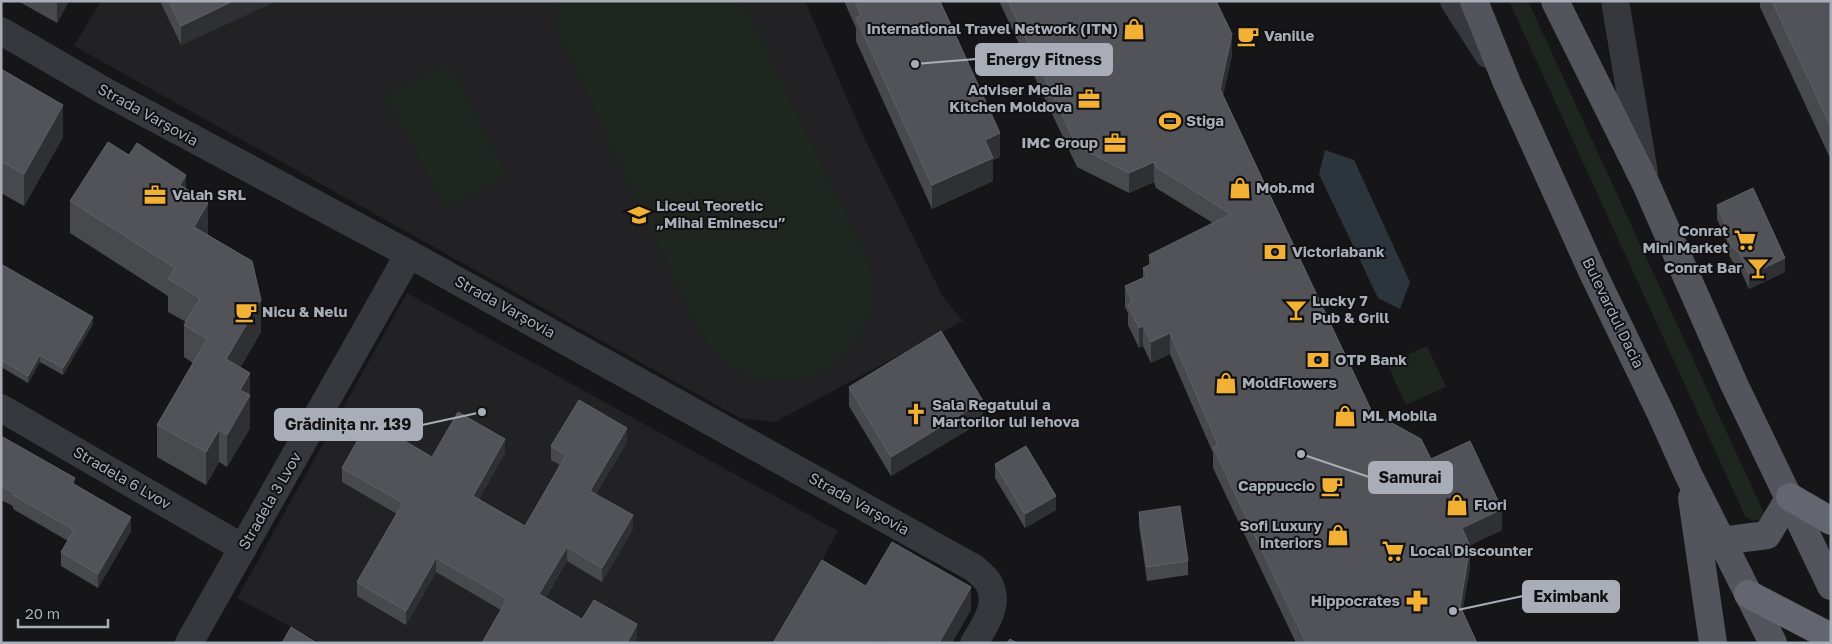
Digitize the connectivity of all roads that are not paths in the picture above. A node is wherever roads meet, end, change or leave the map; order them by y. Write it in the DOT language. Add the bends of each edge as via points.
graph roads {
  1 [pos="1454,1"];
  2 [pos="1474,1"];
  3 [pos="1555,1"];
  4 [pos="1615,1"];
  5 [pos="1,31"];
  6 [pos="1507,83"];
  7 [pos="1646,184"];
  8 [pos="409,254"];
  9 [pos="1,408"];
  10 [pos="1688,474"];
  11 [pos="1790,497"];
  12 [pos="1831,521"];
  13 [pos="1721,541"];
  14 [pos="243,548"];
  15 [pos="1831,586"];
  16 [pos="1748,594"];
  17 [pos="1831,637"];
  18 [pos="189,643"];
  19 [pos="974,643"];
  20 [pos="1713,643"];
  21 [pos="1773,643"];
  1 -- 6 [label="street, Bulevardul Dacia"];
  2 -- 6 [label="main road, Bulevardul Dacia"];
  3 -- 7 [label="main road"];
  4 -- 7 [label="street"];
  5 -- 8 [label="street, Strada Varșovia" via="108,93"];
  6 -- 10 [label="main road, Bulevardul Dacia"];
  7 -- 11 [label="main road" via="1734,384"];
  8 -- 14 [label="street, Stradela 3 Lvov"];
  8 -- 19 [label="street, Strada Varșovia" via="974,568 988,583 993,599 992,612"];
  9 -- 14 [label="street, Stradela 6 Lvov"];
  10 -- 13 [label="main road, Bulevardul Dacia"];
  10 -- 20 [label="main road"];
  11 -- 12 [label="highway"];
  11 -- 13 [label="main road" via="1767,535"];
  11 -- 15 [label="main road"];
  13 -- 16 [label="main road, Bulevardul Dacia"];
  14 -- 18 [label="street, Stradela 3 Lvov"];
  16 -- 17 [label="highway"];
  16 -- 21 [label="main road, Bulevardul Dacia"];
}
